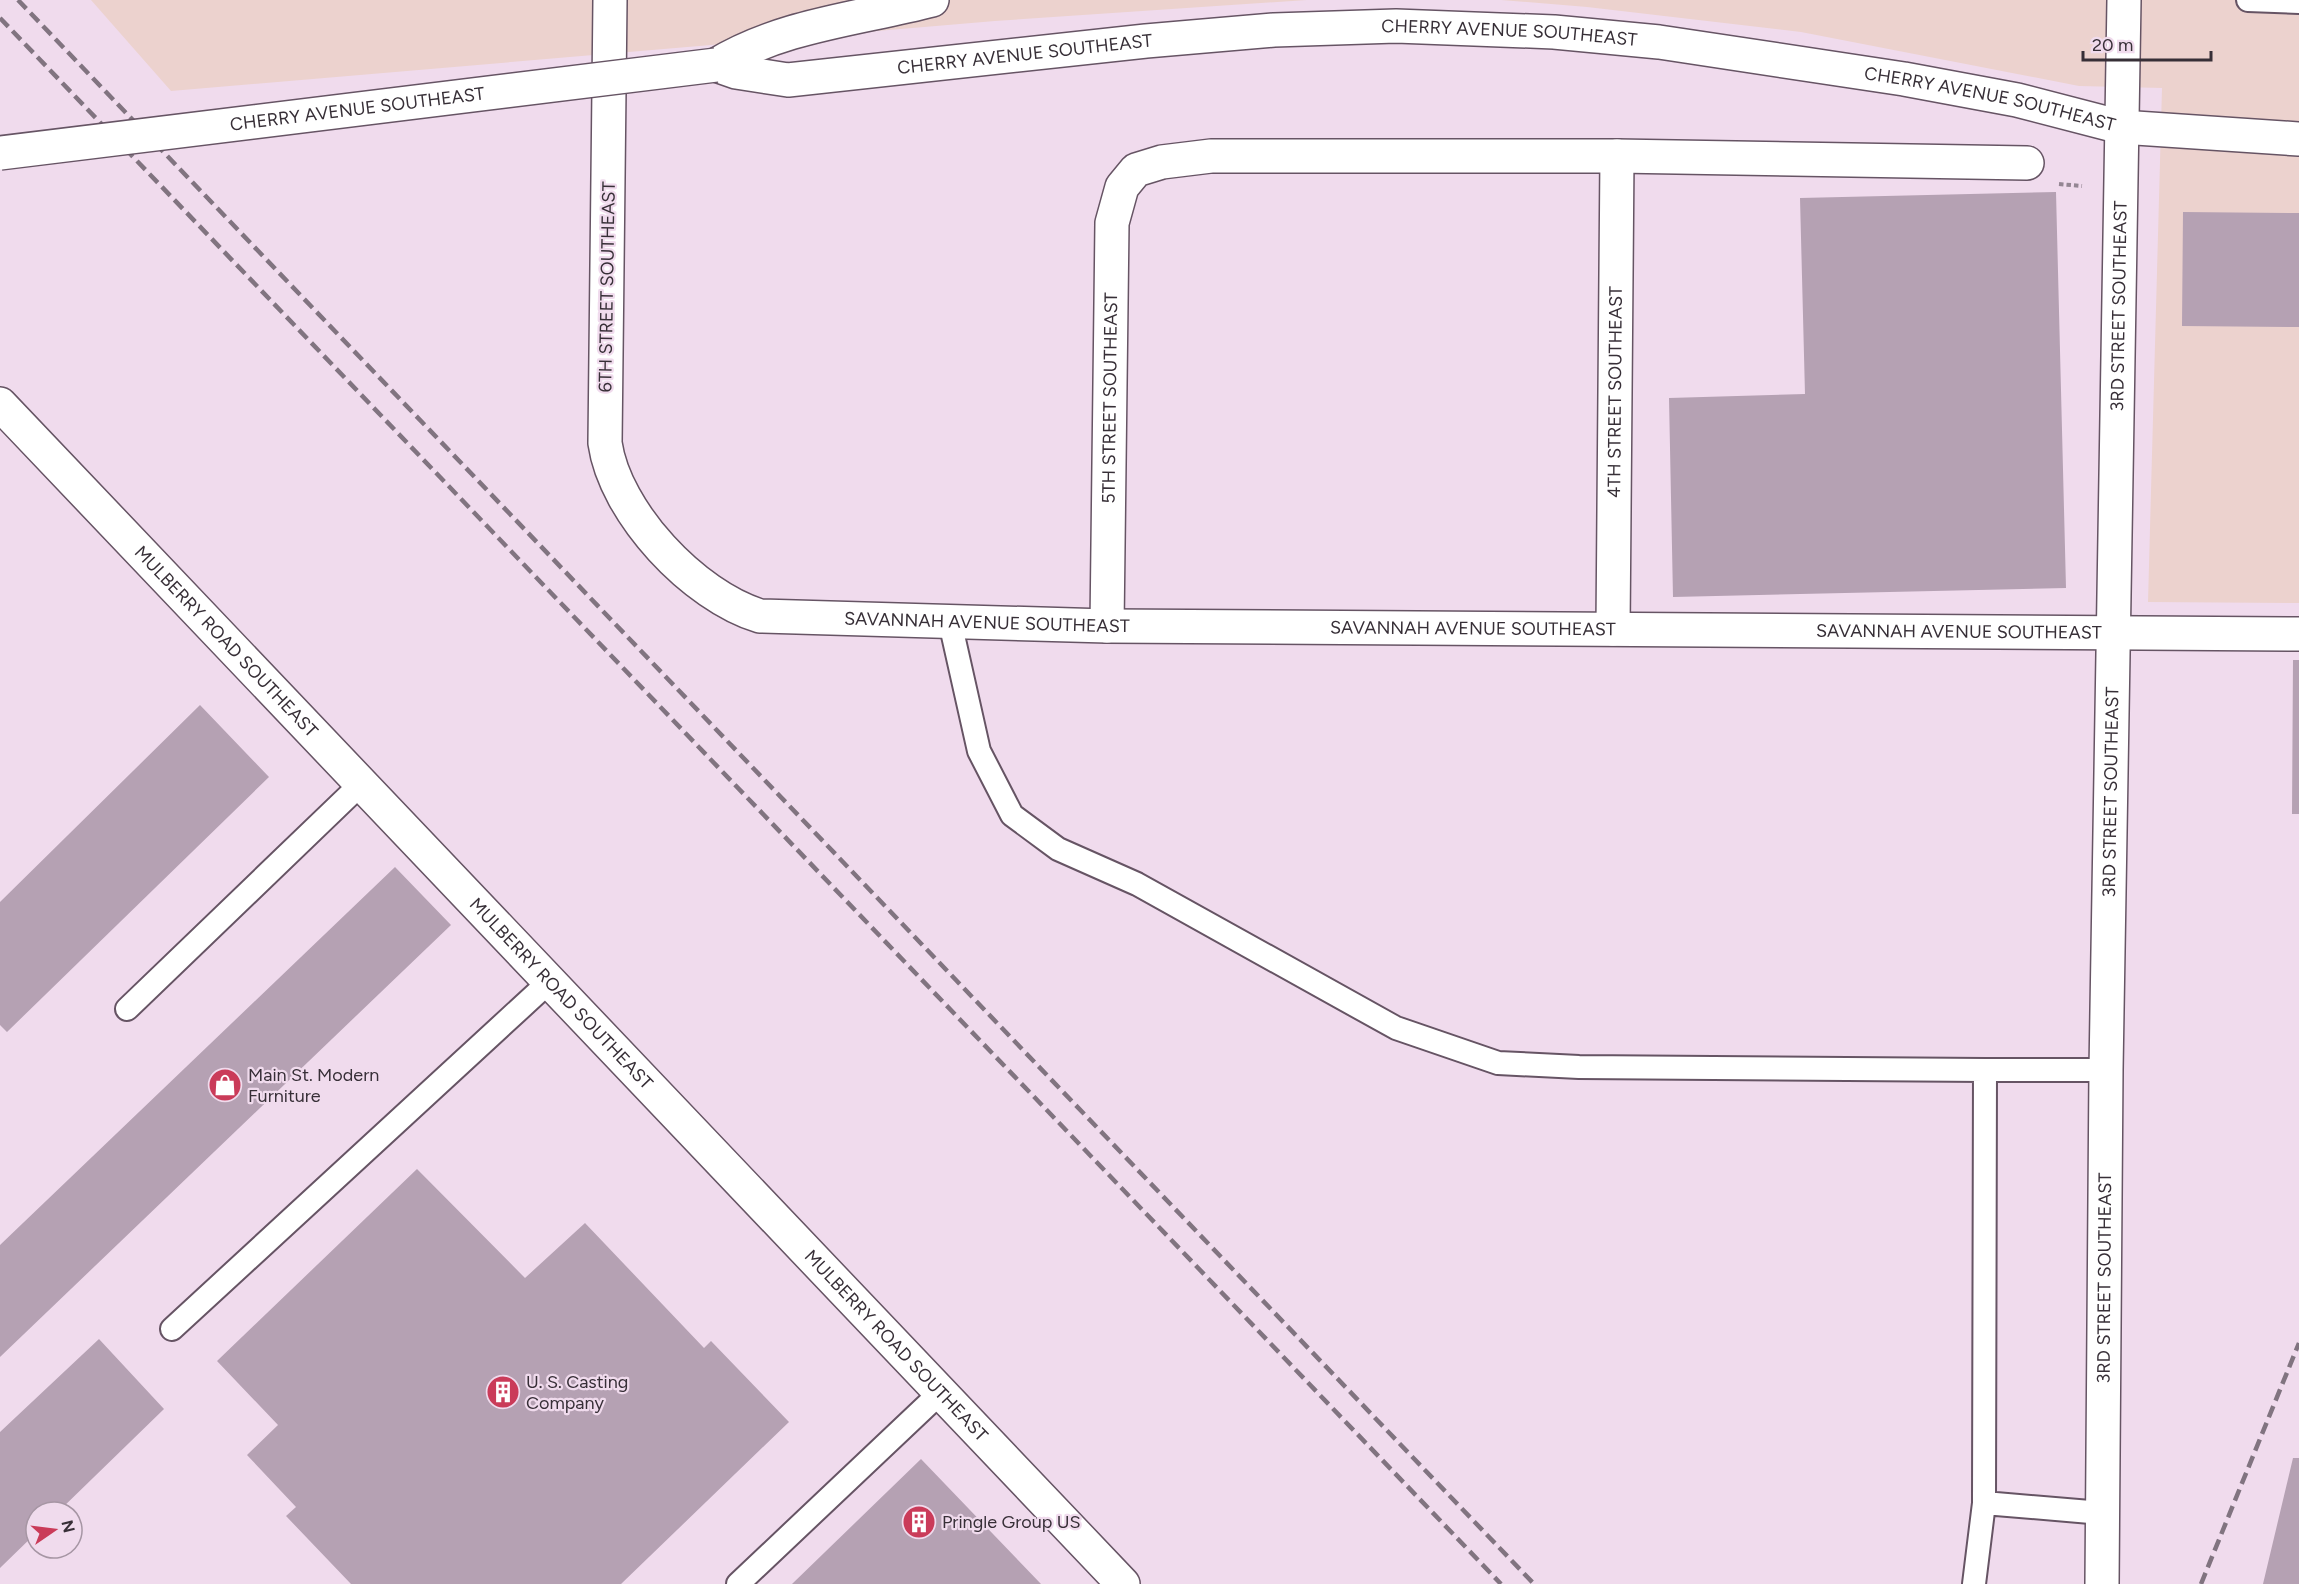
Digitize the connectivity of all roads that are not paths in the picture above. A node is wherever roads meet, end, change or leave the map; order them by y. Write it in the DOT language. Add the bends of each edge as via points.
graph roads {
  1 [pos="610,0"];
  2 [pos="932,0"];
  3 [pos="2124,0"];
  4 [pos="2248,0"];
  5 [pos="2299,2"];
  6 [pos="716,65"];
  7 [pos="2121,127"];
  8 [pos="2299,139"];
  9 [pos="0,153"];
  10 [pos="1617,156"];
  11 [pos="2027,163"];
  12 [pos="0,404"];
  13 [pos="668,554"];
  14 [pos="950,622"];
  15 [pos="1107,626"];
  16 [pos="1613,629"];
  17 [pos="2113,633"];
  18 [pos="2299,634"];
  19 [pos="362,783"];
  20 [pos="550,981"];
  21 [pos="128,1009"];
  22 [pos="1985,1070"];
  23 [pos="2106,1070"];
  24 [pos="172,1329"];
  25 [pos="940,1393"];
  26 [pos="1984,1503"];
  27 [pos="2102,1513"];
  28 [pos="738,1584"];
  29 [pos="1123,1584"];
  30 [pos="1974,1584"];
  31 [pos="2102,1584"];
  1 -- 13 [label="street, 6TH STREET SOUTHEAST" via="605,444 608,467 618,488"];
  2 -- 6 [label="street, CHERRY AVENUE SOUTHEAST" via="795,29 744,48"];
  3 -- 7 [label="street, 3RD STREET SOUTHEAST"];
  4 -- 5 [label="lane"];
  6 -- 7 [label="street, CHERRY AVENUE SOUTHEAST" via="788,80 1274,30 1396,26 1554,32 1659,42 1904,79 2017,100"];
  6 -- 9 [label="street, CHERRY AVENUE SOUTHEAST, bridge"];
  7 -- 8 [label="street, CHERRY AVENUE SOUTHEAST"];
  7 -- 17 [label="street, 3RD STREET SOUTHEAST"];
  10 -- 11 [label="street"];
  10 -- 15 [label="street, 5TH STREET SOUTHEAST" via="1238,154 1162,162 1132,174 1118,194 1112,223"];
  10 -- 16 [label="street, 4TH STREET SOUTHEAST"];
  12 -- 19 [label="street, MULBERRY ROAD SOUTHEAST"];
  13 -- 14 [label="street, SAVANNAH AVENUE SOUTHEAST" via="709,593 760,616"];
  14 -- 15 [label="street, SAVANNAH AVENUE SOUTHEAST"];
  14 -- 22 [label="lane" via="979,751 1012,815 1058,849 1137,884 1396,1028 1498,1063"];
  15 -- 16 [label="street, SAVANNAH AVENUE SOUTHEAST"];
  16 -- 17 [label="street, SAVANNAH AVENUE SOUTHEAST"];
  17 -- 18 [label="street, SAVANNAH AVENUE SOUTHEAST"];
  17 -- 23 [label="street, 3RD STREET SOUTHEAST"];
  19 -- 20 [label="street, MULBERRY ROAD SOUTHEAST"];
  19 -- 21 [label="lane"];
  20 -- 24 [label="lane"];
  20 -- 25 [label="street, MULBERRY ROAD SOUTHEAST"];
  22 -- 23 [label="lane"];
  22 -- 26 [label="lane"];
  23 -- 27 [label="street, 3RD STREET SOUTHEAST"];
  25 -- 28 [label="lane"];
  25 -- 29 [label="street, MULBERRY ROAD SOUTHEAST"];
  26 -- 27 [label="lane"];
  26 -- 30 [label="lane"];
  27 -- 31 [label="street, 3RD STREET SOUTHEAST"];
}
